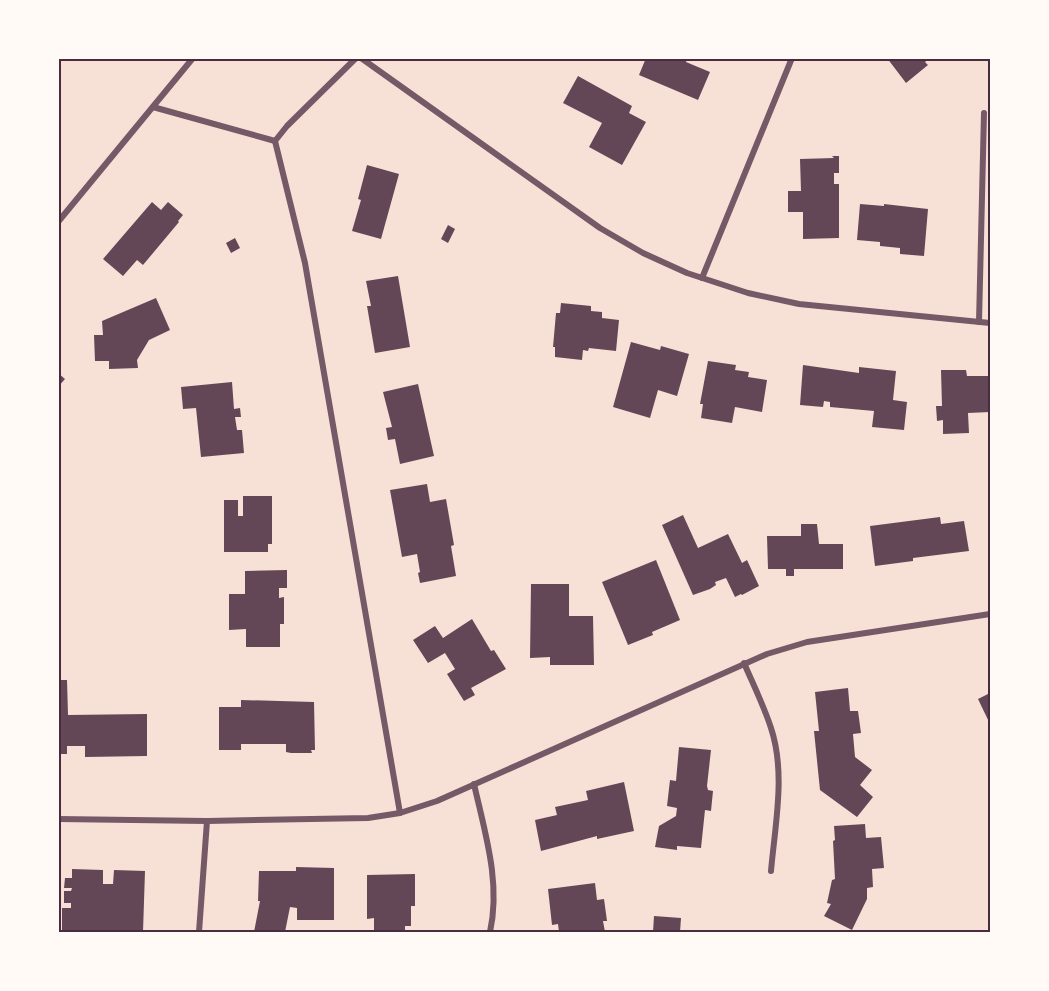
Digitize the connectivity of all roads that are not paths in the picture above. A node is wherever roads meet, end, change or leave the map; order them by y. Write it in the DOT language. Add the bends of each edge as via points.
graph roads {
  1 [pos="193,58"];
  2 [pos="356,58"];
  3 [pos="361,58"];
  4 [pos="792,58"];
  5 [pos="153,107"];
  6 [pos="984,113"];
  7 [pos="275,141"];
  8 [pos="58,222"];
  9 [pos="702,278"];
  10 [pos="979,322"];
  11 [pos="990,323"];
  12 [pos="990,614"];
  13 [pos="744,663"];
  14 [pos="474,784"];
  15 [pos="400,813"];
  16 [pos="58,819"];
  17 [pos="207,821"];
  18 [pos="771,871"];
  19 [pos="199,933"];
  20 [pos="490,933"];
  1 -- 5 [label="street"];
  2 -- 7 [label="street"];
  3 -- 9 [label="street" via="600,228 644,253"];
  4 -- 9 [label="street"];
  5 -- 7 [label="street"];
  5 -- 8 [label="street"];
  6 -- 10 [label="street"];
  7 -- 15 [label="street" via="305,263"];
  9 -- 10 [label="street" via="800,304"];
  10 -- 11 [label="street"];
  12 -- 13 [label="street" via="807,642"];
  13 -- 14 [label="street"];
  13 -- 18 [label="street" via="771,728 778,757"];
  14 -- 15 [label="street"];
  14 -- 20 [label="street" via="494,882"];
  15 -- 17 [label="street" via="368,818"];
  16 -- 17 [label="street"];
  17 -- 19 [label="street"];
}
